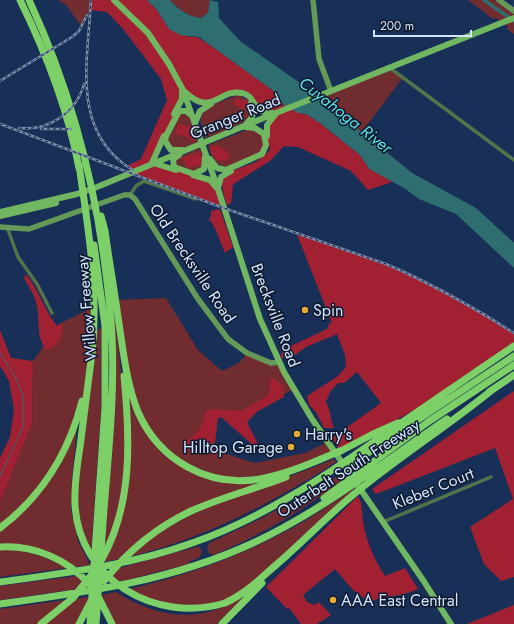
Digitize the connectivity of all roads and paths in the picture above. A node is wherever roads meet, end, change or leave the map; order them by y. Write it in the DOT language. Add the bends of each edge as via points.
graph roads {
  1 [pos="20,0"];
  2 [pos="29,0"];
  3 [pos="115,0"];
  4 [pos="313,0"];
  5 [pos="499,0"];
  6 [pos="514,11"];
  7 [pos="511,20"];
  8 [pos="390,68"];
  9 [pos="182,90"];
  10 [pos="331,91"];
  11 [pos="277,113"];
  12 [pos="195,123"];
  13 [pos="243,127"];
  14 [pos="82,144"];
  15 [pos="189,149"];
  16 [pos="205,151"];
  17 [pos="514,160"];
  18 [pos="79,165"];
  19 [pos="150,165"];
  20 [pos="218,189"];
  21 [pos="130,195"];
  22 [pos="196,199"];
  23 [pos="35,207"];
  24 [pos="0,212"];
  25 [pos="0,216"];
  26 [pos="6,226"];
  27 [pos="0,227"];
  28 [pos="52,313"];
  29 [pos="108,324"];
  30 [pos="120,337"];
  31 [pos="514,346"];
  32 [pos="514,356"];
  33 [pos="279,362"];
  34 [pos="514,365"];
  35 [pos="89,368"];
  36 [pos="514,375"];
  37 [pos="457,402"];
  38 [pos="403,422"];
  39 [pos="340,451"];
  40 [pos="491,477"];
  41 [pos="296,493"];
  42 [pos="101,509"];
  43 [pos="383,522"];
  44 [pos="0,528"];
  45 [pos="0,547"];
  46 [pos="290,554"];
  47 [pos="0,582"];
  48 [pos="0,604"];
  49 [pos="41,624"];
  50 [pos="79,624"];
  51 [pos="90,624"];
  52 [pos="96,624"];
  53 [pos="112,624"];
  54 [pos="222,624"];
  55 [pos="451,624"];
  1 -- 18 [label="highway, Willow Freeway" via="57,90"];
  2 -- 14 [label="highway, Willow Freeway" via="63,83"];
  3 -- 9 [label="main road, Brecksville Road" via="148,33 169,64"];
  4 -- 10 [label="street" via="319,59"];
  5 -- 6 [label="street"];
  7 -- 8 [label="main road, Granger Road"];
  8 -- 10 [label="main road, Granger Road"];
  8 -- 17 [label="street"];
  9 -- 11 [label="main road" via="204,103 236,92 244,93 259,110 264,113"];
  9 -- 12 [label="main road, Brecksville Road"];
  9 -- 19 [label="main road" via="182,99"];
  10 -- 11 [label="main road, Granger Road"];
  11 -- 13 [label="main road, Granger Road"];
  11 -- 20 [label="main road" via="266,127 269,145 265,154 225,173"];
  12 -- 13 [label="main road" via="200,110 239,94 246,97 253,109 252,118"];
  12 -- 15 [label="main road" via="189,112 179,111 166,136 165,141 171,150"];
  12 -- 16 [label="main road, Brecksville Road"];
  13 -- 15 [label="main road, Granger Road"];
  13 -- 16 [label="main road" via="255,128 264,134 266,145 262,154 221,170 213,165"];
  14 -- 29 [label="highway, Willow Freeway" via="96,204"];
  14 -- 30 [label="highway" via="105,231"];
  15 -- 16 [label="main road" via="174,158 172,163 176,168 194,174 205,168"];
  15 -- 19 [label="main road, Granger Road"];
  16 -- 20 [label="main road, Brecksville Road"];
  18 -- 29 [label="highway, Willow Freeway"];
  18 -- 35 [label="highway" via="92,262 93,333"];
  19 -- 20 [label="main road" via="210,180"];
  19 -- 23 [label="main road, Granger Road" via="77,194"];
  20 -- 33 [label="main road, Brecksville Road" via="258,314"];
  21 -- 22 [label="street" via="136,186 144,181"];
  21 -- 26 [label="street" via="29,229"];
  21 -- 33 [label="street, Old Brecksville Road" via="135,199 197,298 234,346 271,363"];
  23 -- 24 [label="main road, Granger Road"];
  23 -- 25 [label="main road, Granger Road"];
  26 -- 27 [label="street"];
  26 -- 28 [label="street" via="18,257 37,284"];
  29 -- 42 [label="highway, Willow Freeway"];
  30 -- 39 [label="highway" via="132,394 144,424 160,446 186,467 214,478 243,481 280,474"];
  30 -- 49 [label="highway" via="127,420 126,474 120,513 106,551 89,580 64,607"];
  31 -- 37 [label="highway, Outerbelt South Freeway"];
  32 -- 37 [label="highway"];
  33 -- 43 [label="main road, Brecksville Road" via="297,396"];
  34 -- 37 [label="highway"];
  35 -- 44 [label="highway" via="74,427 57,464 28,503"];
  35 -- 46 [label="highway" via="75,486 75,511 78,530 85,548 110,582 129,596 159,609 186,612 205,610 238,596"];
  36 -- 37 [label="highway, Outerbelt South Freeway" via="492,390"];
  37 -- 38 [label="highway, Outerbelt South Freeway"];
  37 -- 41 [label="highway" via="322,482"];
  37 -- 46 [label="highway"];
  37 -- 48 [label="highway, Outerbelt South Freeway" via="318,507 253,543 210,560 133,584"];
  38 -- 39 [label="highway" via="390,425"];
  38 -- 41 [label="highway, Outerbelt South Freeway"];
  39 -- 50 [label="highway" via="329,459 288,476 192,511 160,529 133,549 104,581"];
  40 -- 43 [label="street, Kleber Court"];
  41 -- 47 [label="highway, Outerbelt South Freeway" via="248,520 201,540 158,554 113,565"];
  42 -- 51 [label="highway, Willow Freeway"];
  42 -- 52 [label="highway, Willow Freeway"];
  43 -- 55 [label="main road, Brecksville Road"];
  45 -- 53 [label="highway" via="34,550 68,566 97,594"];
  46 -- 54 [label="highway"];
}
